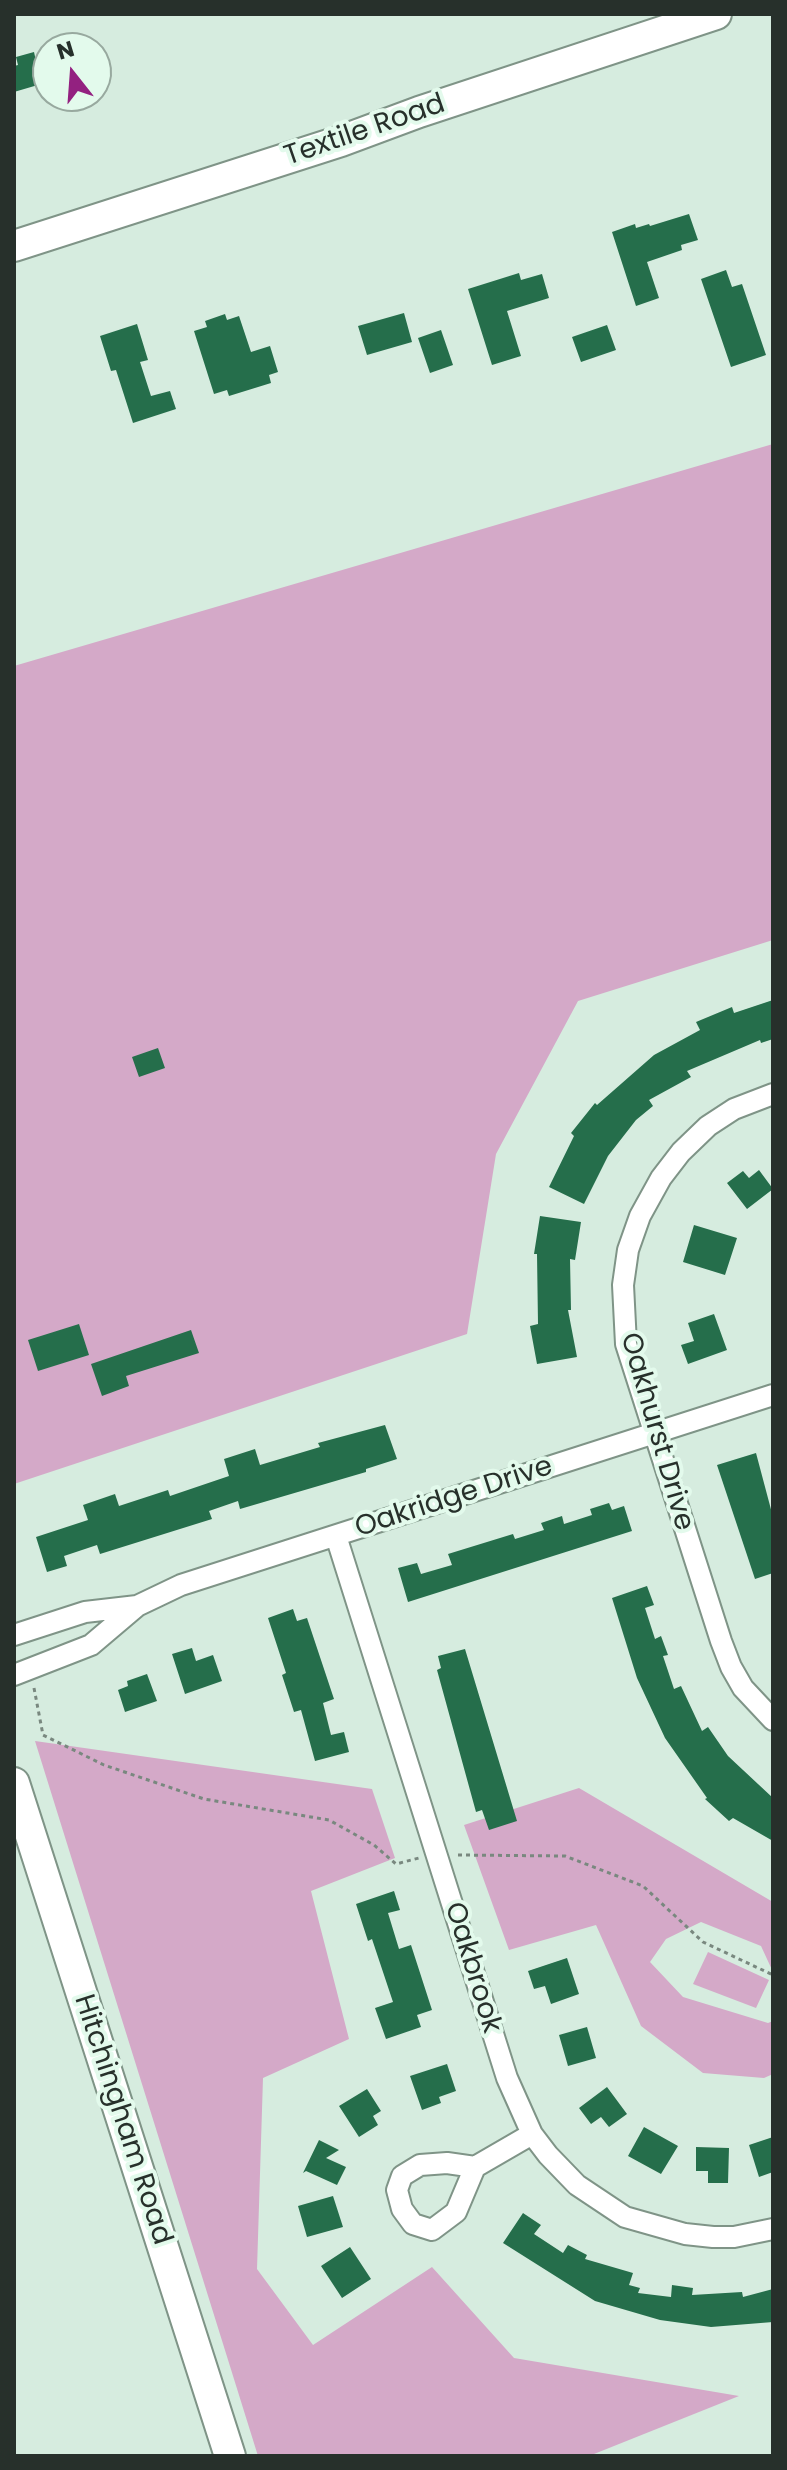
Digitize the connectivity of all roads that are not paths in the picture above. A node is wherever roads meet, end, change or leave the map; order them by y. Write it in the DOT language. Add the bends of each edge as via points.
graph roads {
  1 [pos="716,14"];
  2 [pos="14,246"];
  3 [pos="773,1094"];
  4 [pos="773,1395"];
  5 [pos="653,1433"];
  6 [pos="336,1536"];
  7 [pos="137,1606"];
  8 [pos="14,1635"];
  9 [pos="14,1675"];
  10 [pos="773,1720"];
  11 [pos="14,1783"];
  12 [pos="532,2134"];
  13 [pos="475,2167"];
  14 [pos="773,2229"];
  15 [pos="230,2456"];
  1 -- 2 [label="main road, Textile Road"];
  3 -- 5 [label="street, Oakhurst Drive" via="708,1126 661,1178 640,1216 628,1250 624,1321"];
  4 -- 5 [label="street, Oakridge Drive"];
  5 -- 6 [label="street, Oakridge Drive"];
  5 -- 10 [label="street, Oakhurst Drive" via="731,1667"];
  6 -- 7 [label="street, Oakridge Drive" via="181,1585"];
  6 -- 12 [label="street, Oakbrook" via="507,2078"];
  7 -- 8 [label="street, Oakridge Drive" via="85,1612"];
  7 -- 9 [label="street, Oakridge Drive" via="91,1645"];
  11 -- 15 [label="main road, Hitchingham Road"];
  12 -- 13 [label="street"];
  12 -- 14 [label="street, Oakbrook" via="577,2185 625,2217 713,2237"];
}
